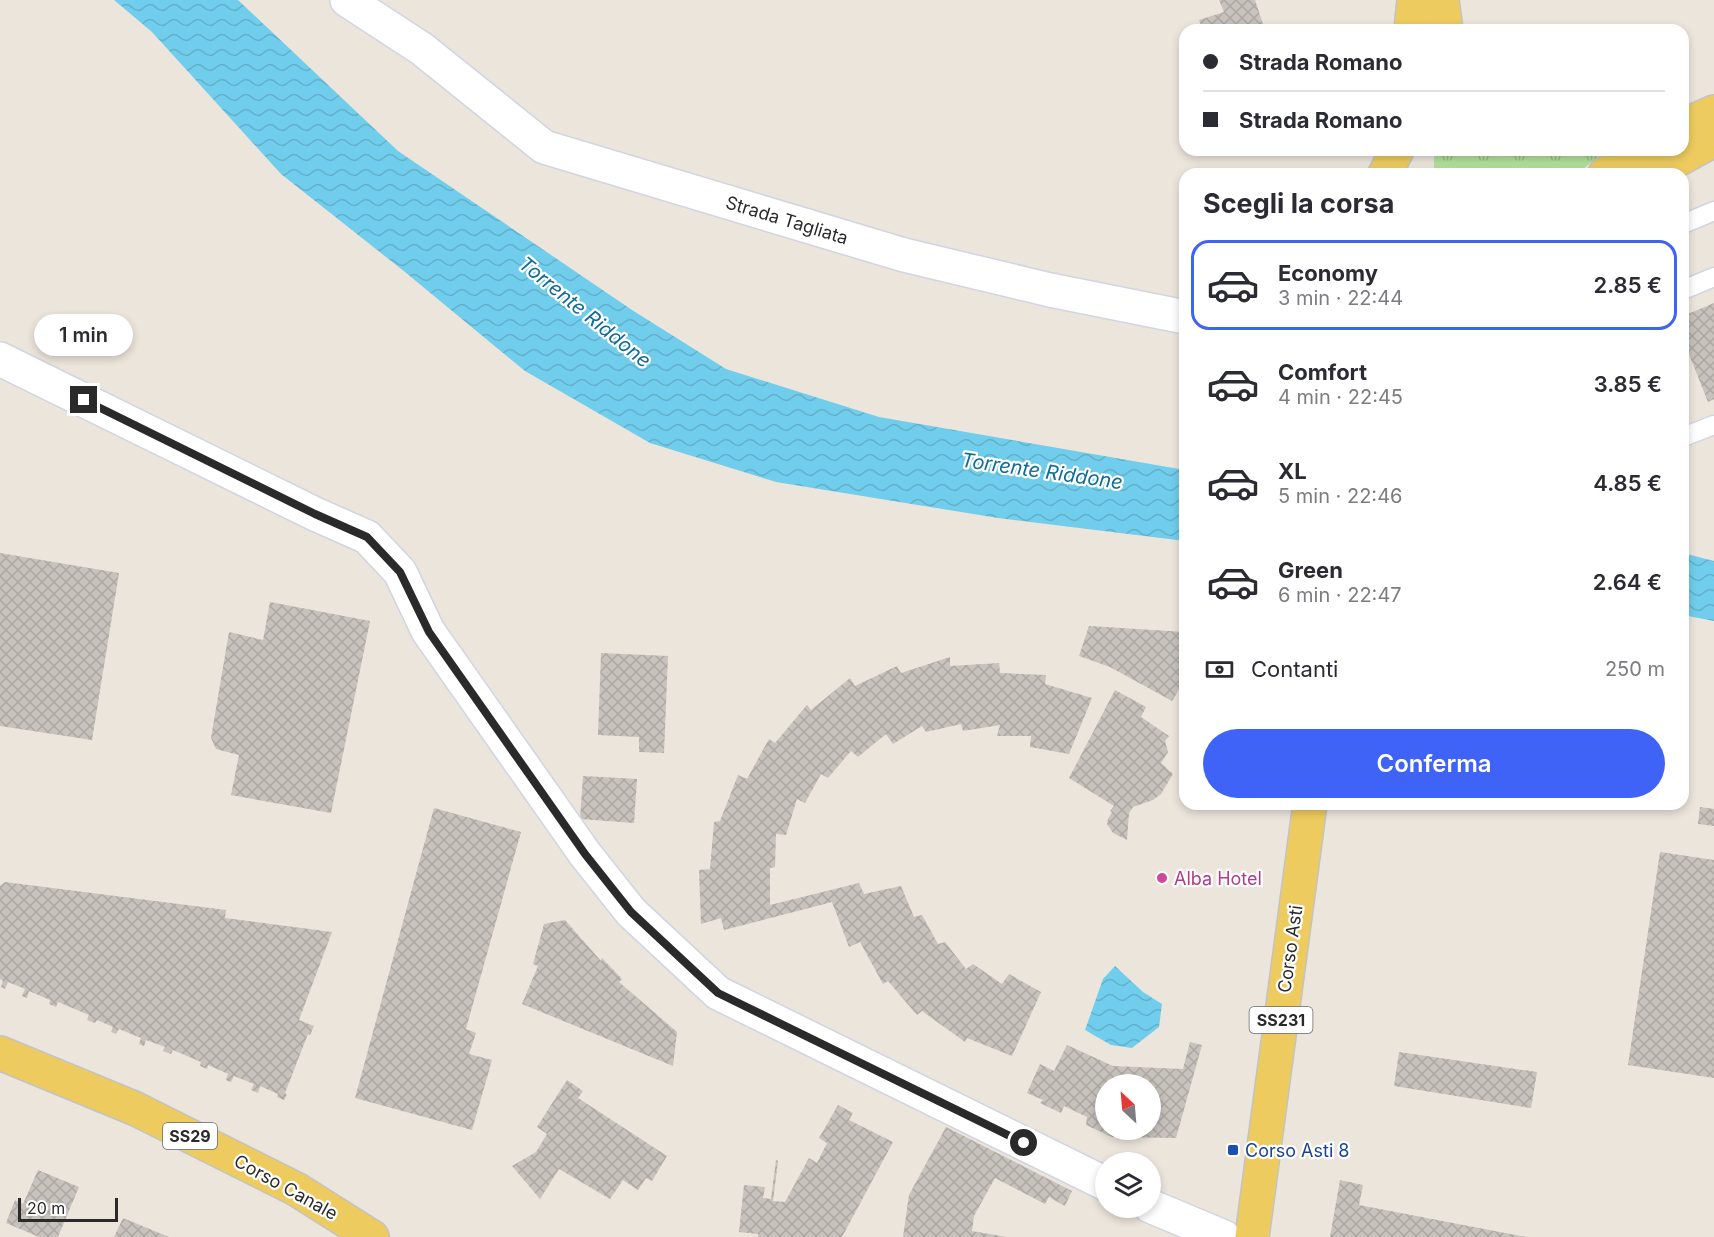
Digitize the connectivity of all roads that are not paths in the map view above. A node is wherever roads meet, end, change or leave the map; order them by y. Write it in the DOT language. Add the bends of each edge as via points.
graph roads {
  1 [pos="347,0"];
  2 [pos="381,0"];
  3 [pos="1414,0"];
  4 [pos="1442,0"];
  5 [pos="1412,24"];
  6 [pos="1445,24"];
  7 [pos="422,49"];
  8 [pos="1714,112"];
  9 [pos="1689,123"];
  10 [pos="1714,140"];
  11 [pos="1689,154"];
  12 [pos="1633,156"];
  13 [pos="1685,156"];
  14 [pos="1614,168"];
  15 [pos="1663,168"];
  16 [pos="1714,211"];
  17 [pos="1689,221"];
  18 [pos="1714,277"];
  19 [pos="1689,287"];
  20 [pos="1179,316"];
  21 [pos="0,359"];
  22 [pos="1714,425"];
  23 [pos="1689,435"];
  24 [pos="1309,810"];
  25 [pos="0,1053"];
  26 [pos="1095,1179"];
  27 [pos="1161,1211"];
  28 [pos="372,1237"];
  29 [pos="1224,1237"];
  30 [pos="1252,1237"];
  1 -- 7 [label="street, Strada Tagliata"];
  2 -- 7 [label="street, Strada Tagliata"];
  3 -- 5 [label="main road"];
  4 -- 6 [label="main road"];
  7 -- 20 [label="street, Strada Tagliata" via="544,147 904,255"];
  8 -- 9 [label="main road"];
  10 -- 11 [label="main road"];
  12 -- 14 [label="main road"];
  13 -- 15 [label="main road"];
  16 -- 17 [label="lane"];
  18 -- 19 [label="lane"];
  21 -- 26 [label="street" via="367,537 400,572 429,632 585,854 631,912 718,993"];
  22 -- 23 [label="lane"];
  24 -- 30 [label="main road, Corso Asti / SS231"];
  25 -- 28 [label="main road, Corso Canale / SS29" via="136,1109 296,1189"];
  27 -- 29 [label="street"];
}
